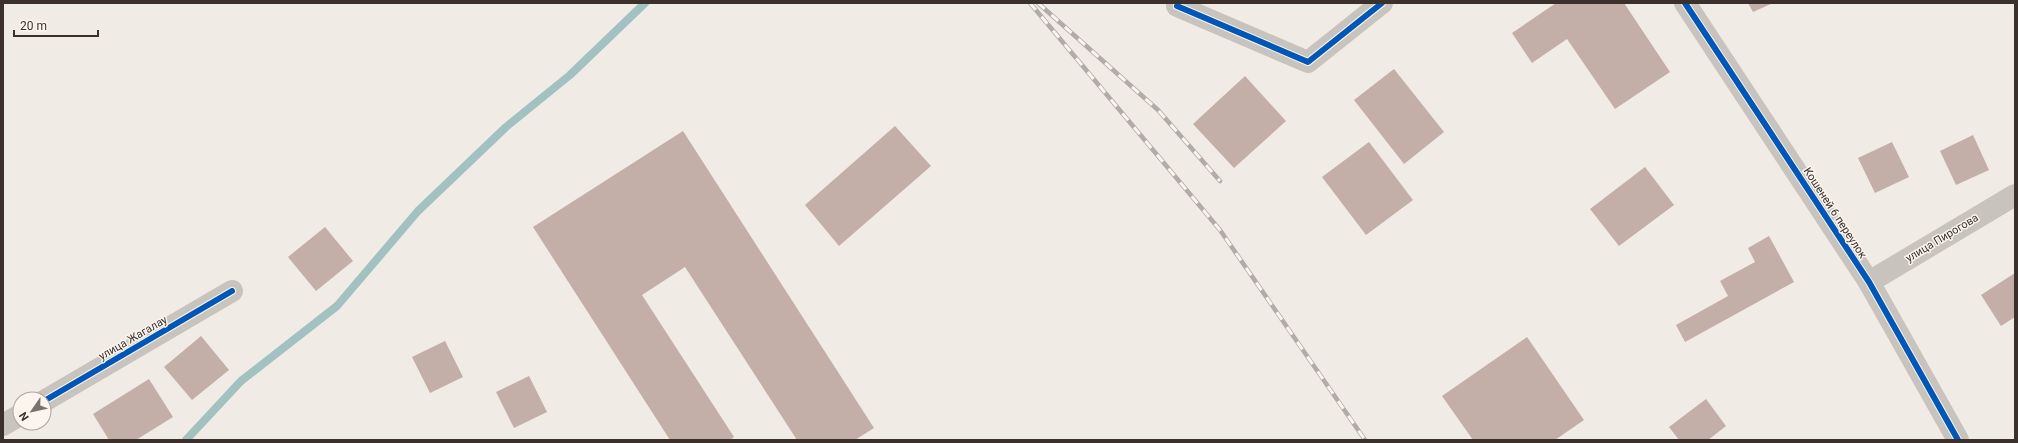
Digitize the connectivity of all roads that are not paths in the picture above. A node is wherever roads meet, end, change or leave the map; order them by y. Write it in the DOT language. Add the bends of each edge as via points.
graph roads {
  1 [pos="1382,3"];
  2 [pos="1685,3"];
  3 [pos="1177,6"];
  4 [pos="2015,195"];
  5 [pos="1869,282"];
  6 [pos="232,291"];
  7 [pos="52,396"];
  8 [pos="12,420"];
  9 [pos="3,425"];
  10 [pos="1958,440"];
  1 -- 3 [label="street" via="1308,62"];
  2 -- 5 [label="street, Кошеней 6 переулок"];
  4 -- 5 [label="street, улица Пирогова"];
  5 -- 10 [label="street, Кошеней 6 переулок"];
  6 -- 7 [label="street, улица Жагалау"];
  8 -- 9 [label="street"];
}
